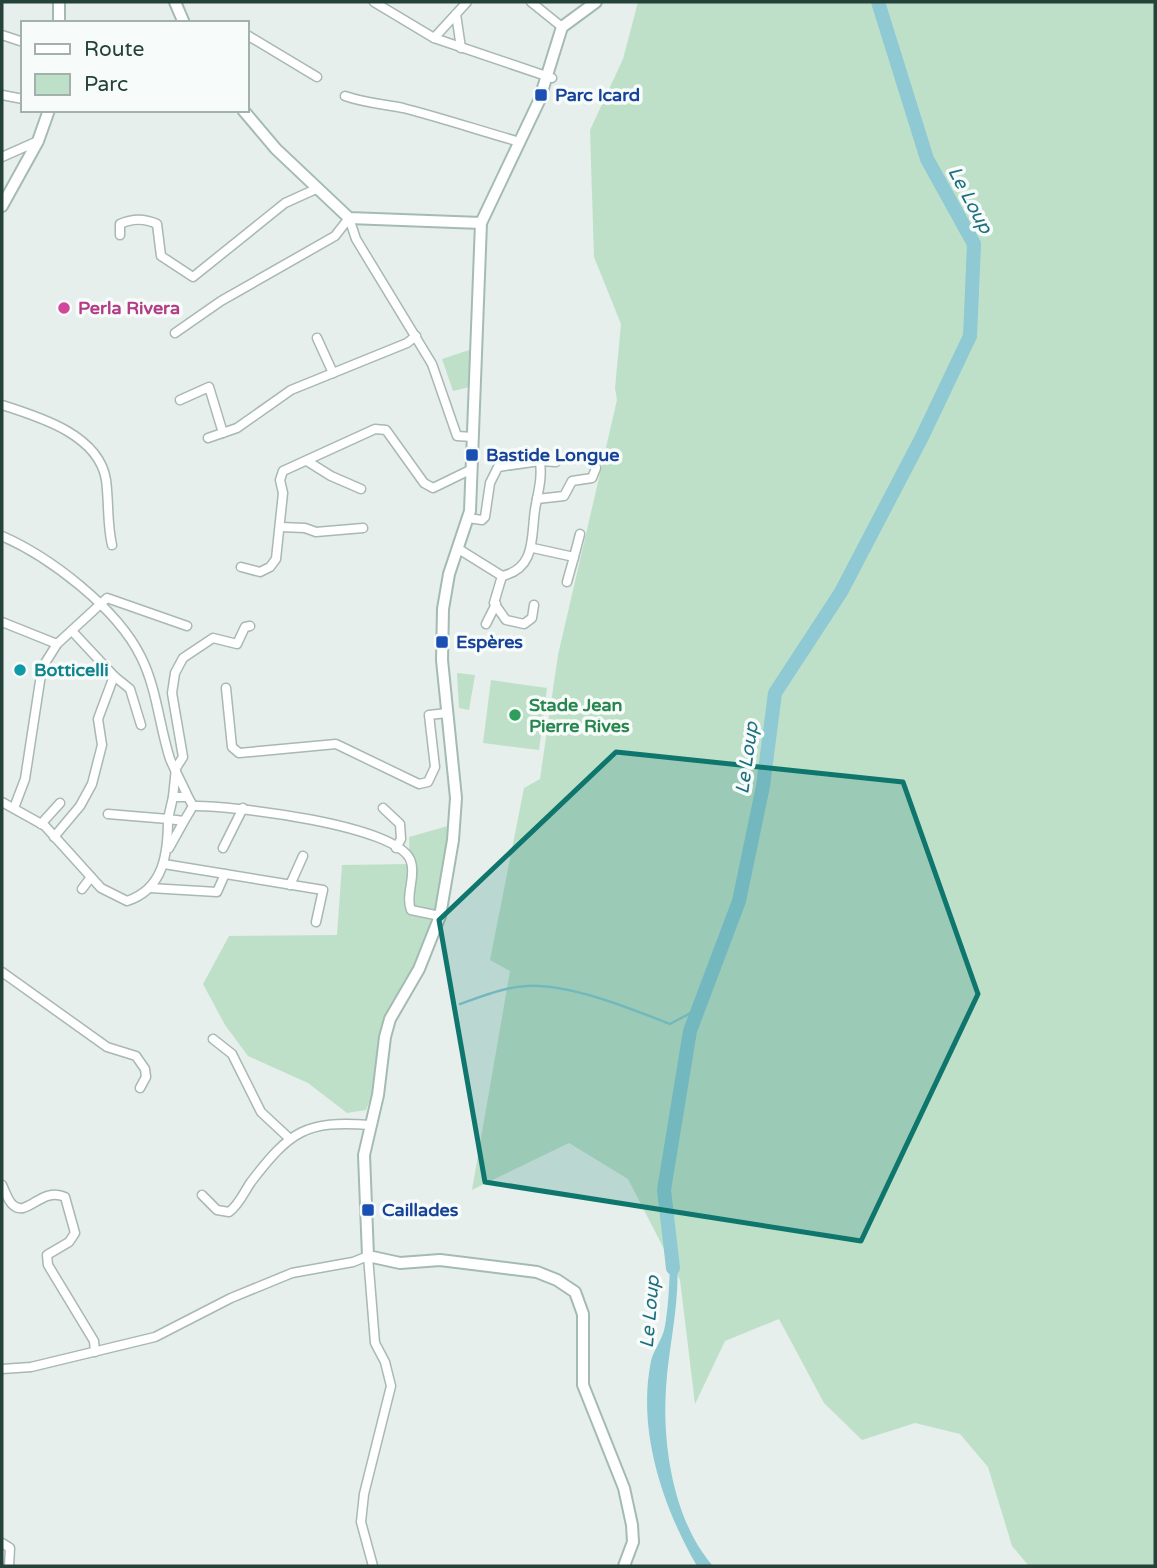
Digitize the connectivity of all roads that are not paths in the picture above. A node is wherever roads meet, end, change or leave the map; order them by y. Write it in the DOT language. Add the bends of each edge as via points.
graph roads {
  1 [pos="59,2"];
  2 [pos="175,2"];
  3 [pos="374,2"];
  4 [pos="467,2"];
  5 [pos="531,2"];
  6 [pos="596,2"];
  7 [pos="456,14"];
  8 [pos="59,21"];
  9 [pos="183,21"];
  10 [pos="562,27"];
  11 [pos="2,35"];
  12 [pos="248,36"];
  13 [pos="434,38"];
  14 [pos="21,41"];
  15 [pos="461,48"];
  16 [pos="549,76"];
  17 [pos="317,77"];
  18 [pos="2,95"];
  19 [pos="345,96"];
  20 [pos="21,99"];
  21 [pos="48,112"];
  22 [pos="245,112"];
  23 [pos="38,141"];
  24 [pos="520,142"];
  25 [pos="2,157"];
  26 [pos="316,189"];
  27 [pos="2,206"];
  28 [pos="349,218"];
  29 [pos="481,223"];
  30 [pos="120,235"];
  31 [pos="175,333"];
  32 [pos="416,336"];
  33 [pos="317,338"];
  34 [pos="333,373"];
  35 [pos="180,400"];
  36 [pos="2,405"];
  37 [pos="223,433"];
  38 [pos="473,437"];
  39 [pos="208,438"];
  40 [pos="307,461"];
  41 [pos="540,461"];
  42 [pos="556,462"];
  43 [pos="596,468"];
  44 [pos="472,470"];
  45 [pos="361,489"];
  46 [pos="537,499"];
  47 [pos="468,518"];
  48 [pos="280,527"];
  49 [pos="363,528"];
  50 [pos="580,534"];
  51 [pos="3,539"];
  52 [pos="112,545"];
  53 [pos="457,548"];
  54 [pos="533,548"];
  55 [pos="574,557"];
  56 [pos="241,567"];
  57 [pos="502,576"];
  58 [pos="567,582"];
  59 [pos="496,604"];
  60 [pos="100,605"];
  61 [pos="534,605"];
  62 [pos="2,622"];
  63 [pos="486,624"];
  64 [pos="187,626"];
  65 [pos="250,626"];
  66 [pos="72,631"];
  67 [pos="57,644"];
  68 [pos="114,677"];
  69 [pos="226,688"];
  70 [pos="447,713"];
  71 [pos="141,725"];
  72 [pos="176,768"];
  73 [pos="173,797"];
  74 [pos="188,797"];
  75 [pos="2,802"];
  76 [pos="60,803"];
  77 [pos="193,806"];
  78 [pos="14,808"];
  79 [pos="243,808"];
  80 [pos="383,808"];
  81 [pos="108,814"];
  82 [pos="168,819"];
  83 [pos="184,821"];
  84 [pos="41,824"];
  85 [pos="54,837"];
  86 [pos="223,848"];
  87 [pos="396,848"];
  88 [pos="168,850"];
  89 [pos="303,856"];
  90 [pos="164,864"];
  91 [pos="225,874"];
  92 [pos="91,877"];
  93 [pos="290,884"];
  94 [pos="150,888"];
  95 [pos="82,889"];
  96 [pos="440,916"];
  97 [pos="316,922"];
  98 [pos="2,972"];
  99 [pos="213,1039"];
  100 [pos="140,1088"];
  101 [pos="370,1125"];
  102 [pos="290,1139"];
  103 [pos="2,1185"];
  104 [pos="202,1195"];
  105 [pos="375,1257"];
  106 [pos="95,1352"];
  107 [pos="2,1369"];
  108 [pos="2,1544"];
  109 [pos="9,1566"];
  110 [pos="373,1566"];
  111 [pos="624,1566"];
  1 -- 8 [label="street"];
  2 -- 9 [label="street"];
  3 -- 13 [label="street"];
  4 -- 7 [label="street"];
  5 -- 10 [label="street"];
  6 -- 10 [label="street"];
  7 -- 13 [label="street"];
  7 -- 15 [label="street"];
  10 -- 16 [label="street"];
  11 -- 14 [label="street"];
  12 -- 17 [label="street"];
  13 -- 15 [label="street"];
  15 -- 16 [label="street"];
  16 -- 24 [label="street"];
  18 -- 20 [label="street"];
  19 -- 24 [label="street"];
  21 -- 23 [label="street"];
  22 -- 26 [label="street"];
  23 -- 25 [label="street"];
  23 -- 27 [label="street"];
  24 -- 29 [label="street"];
  26 -- 28 [label="street"];
  26 -- 30 [label="street" via="285,204 193,277 161,256 157,224 147,219 128,220 120,224"];
  28 -- 29 [label="street"];
  28 -- 31 [label="street" via="335,236 221,301"];
  28 -- 32 [label="street" via="356,239"];
  29 -- 38 [label="street"];
  32 -- 34 [label="street"];
  32 -- 38 [label="street" via="432,364 457,436"];
  33 -- 34 [label="street"];
  34 -- 37 [label="street" via="292,390"];
  35 -- 37 [label="street" via="209,387"];
  36 -- 52 [label="street" via="35,416 93,448 106,478"];
  37 -- 39 [label="street"];
  38 -- 44 [label="street"];
  40 -- 44 [label="street" via="375,429 386,430 424,483 433,488"];
  40 -- 45 [label="street"];
  40 -- 48 [label="street" via="284,471 280,480"];
  41 -- 42 [label="street"];
  41 -- 46 [label="street" via="542,483"];
  41 -- 47 [label="street" via="498,467 490,483 485,517"];
  43 -- 46 [label="street" via="592,478 572,481 564,496"];
  44 -- 47 [label="street"];
  46 -- 54 [label="street"];
  47 -- 53 [label="street"];
  48 -- 49 [label="street" via="316,532"];
  48 -- 56 [label="street" via="276,559 270,567 260,572"];
  50 -- 55 [label="street"];
  51 -- 60 [label="street" via="36,553"];
  53 -- 57 [label="street"];
  53 -- 70 [label="street" via="443,609"];
  54 -- 55 [label="street"];
  54 -- 57 [label="street" via="522,565"];
  55 -- 58 [label="street"];
  57 -- 59 [label="street"];
  59 -- 61 [label="street" via="506,620 524,624 532,618"];
  59 -- 63 [label="street"];
  60 -- 64 [label="street" via="111,599"];
  60 -- 66 [label="street"];
  60 -- 72 [label="street" via="140,654"];
  62 -- 67 [label="street"];
  65 -- 72 [label="street" via="236,644 213,638 183,658 172,693 183,757"];
  66 -- 67 [label="street"];
  66 -- 68 [label="street"];
  67 -- 78 [label="street" via="42,668 25,779"];
  68 -- 71 [label="street" via="130,689"];
  68 -- 85 [label="street" via="98,719 102,745 93,784"];
  69 -- 70 [label="street" via="232,747 239,753 336,744 419,784 428,782 435,767 429,715"];
  70 -- 96 [label="street" via="456,798"];
  72 -- 73 [label="street"];
  72 -- 74 [label="street"];
  73 -- 74 [label="street"];
  73 -- 82 [label="street"];
  74 -- 77 [label="street"];
  75 -- 78 [label="street"];
  76 -- 84 [label="street"];
  77 -- 79 [label="street"];
  77 -- 83 [label="street"];
  78 -- 84 [label="street"];
  79 -- 86 [label="street"];
  79 -- 87 [label="street" via="324,821"];
  80 -- 87 [label="street" via="400,824"];
  81 -- 82 [label="street"];
  82 -- 83 [label="street"];
  82 -- 88 [label="street"];
  83 -- 88 [label="street"];
  84 -- 85 [label="street"];
  85 -- 92 [label="street"];
  87 -- 96 [label="street" via="411,861 411,910"];
  88 -- 90 [label="street"];
  89 -- 93 [label="street"];
  90 -- 91 [label="street"];
  90 -- 94 [label="street"];
  91 -- 93 [label="street"];
  91 -- 94 [label="street" via="217,892"];
  92 -- 94 [label="street" via="127,901"];
  92 -- 95 [label="street"];
  93 -- 97 [label="street" via="323,890"];
  96 -- 101 [label="street" via="419,969 390,1019"];
  98 -- 100 [label="street" via="107,1047 136,1056 146,1077"];
  99 -- 102 [label="street" via="232,1054 261,1112"];
  101 -- 102 [label="street" via="330,1122 304,1129"];
  101 -- 105 [label="street" via="364,1155"];
  102 -- 104 [label="street" via="229,1212 217,1210"];
  103 -- 106 [label="street" via="12,1205 20,1209 31,1207 41,1196 65,1197 75,1233 47,1255 48,1265 94,1341"];
  105 -- 106 [label="street" via="292,1273 155,1337"];
  105 -- 110 [label="street" via="375,1343 391,1386 361,1522"];
  105 -- 111 [label="street" via="400,1263 440,1261 537,1272 576,1292 583,1314 583,1385 624,1488 632,1525 633,1542"];
  106 -- 107 [label="street"];
  108 -- 109 [label="street" via="10,1548"];
}
